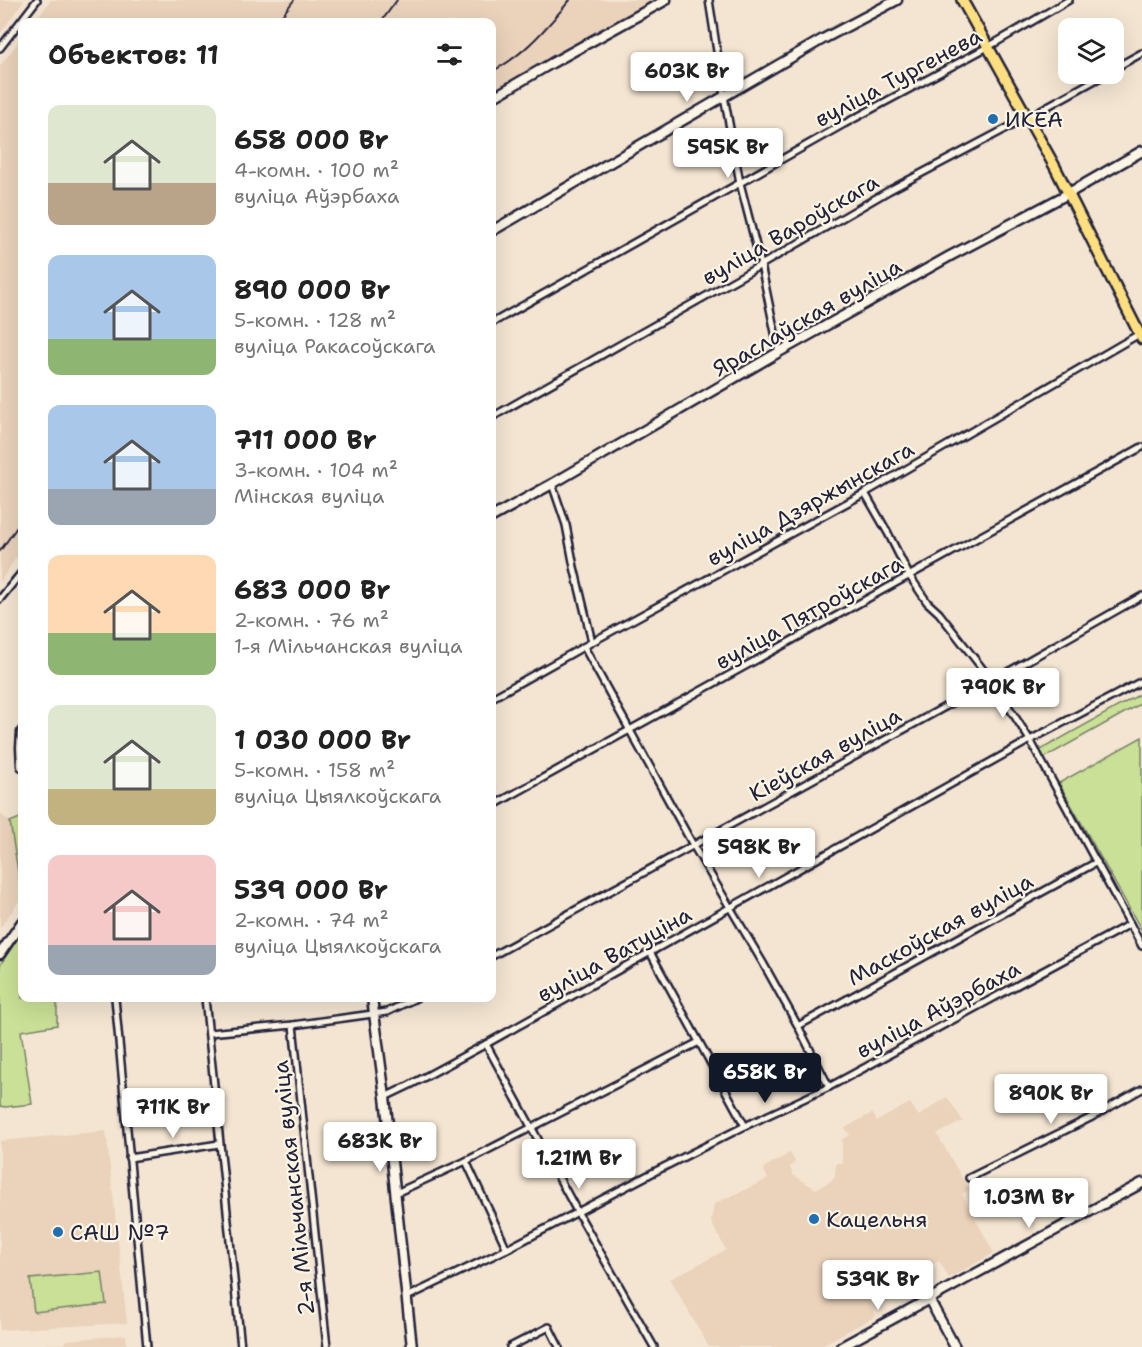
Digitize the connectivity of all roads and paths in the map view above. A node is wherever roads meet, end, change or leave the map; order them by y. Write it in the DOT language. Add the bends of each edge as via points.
graph roads {
  1 [pos="37,0"];
  2 [pos="666,0"];
  3 [pos="709,0"];
  4 [pos="897,0"];
  5 [pos="962,0"];
  6 [pos="1069,0"];
  7 [pos="23,18"];
  8 [pos="18,25"];
  9 [pos="988,46"];
  10 [pos="0,48"];
  11 [pos="1142,53"];
  12 [pos="1124,63"];
  13 [pos="1088,84"];
  14 [pos="496,96"];
  15 [pos="724,96"];
  16 [pos="1028,117"];
  17 [pos="1142,152"];
  18 [pos="740,183"];
  19 [pos="1068,192"];
  20 [pos="496,229"];
  21 [pos="761,266"];
  22 [pos="496,321"];
  23 [pos="1141,335"];
  24 [pos="779,352"];
  25 [pos="496,415"];
  26 [pos="1142,447"];
  27 [pos="552,484"];
  28 [pos="865,493"];
  29 [pos="496,515"];
  30 [pos="909,575"];
  31 [pos="18,577"];
  32 [pos="1142,596"];
  33 [pos="0,599"];
  34 [pos="592,642"];
  35 [pos="584,647"];
  36 [pos="992,681"];
  37 [pos="1142,681"];
  38 [pos="496,696"];
  39 [pos="631,730"];
  40 [pos="1030,740"];
  41 [pos="496,804"];
  42 [pos="693,845"];
  43 [pos="1097,862"];
  44 [pos="730,908"];
  45 [pos="1130,924"];
  46 [pos="18,928"];
  47 [pos="1142,946"];
  48 [pos="650,952"];
  49 [pos="0,954"];
  50 [pos="496,954"];
  51 [pos="114,1002"];
  52 [pos="205,1002"];
  53 [pos="373,1002"];
  54 [pos="408,1002"];
  55 [pos="374,1013"];
  56 [pos="293,1025"];
  57 [pos="798,1026"];
  58 [pos="209,1033"];
  59 [pos="699,1042"];
  60 [pos="486,1044"];
  61 [pos="829,1087"];
  62 [pos="1142,1089"];
  63 [pos="385,1097"];
  64 [pos="532,1126"];
  65 [pos="745,1126"];
  66 [pos="219,1144"];
  67 [pos="129,1158"];
  68 [pos="466,1161"];
  69 [pos="969,1178"];
  70 [pos="1142,1183"];
  71 [pos="396,1193"];
  72 [pos="578,1213"];
  73 [pos="507,1249"];
  74 [pos="407,1297"];
  75 [pos="929,1299"];
  76 [pos="147,1347"];
  77 [pos="241,1347"];
  78 [pos="327,1347"];
  79 [pos="412,1347"];
  80 [pos="510,1347"];
  81 [pos="559,1347"];
  82 [pos="654,1347"];
  83 [pos="841,1347"];
  84 [pos="955,1347"];
  1 -- 7 [label="street"];
  2 -- 14 [label="street"];
  3 -- 15 [label="street"];
  4 -- 15 [label="street"];
  5 -- 9 [label="main road"];
  6 -- 9 [label="street, вуліца Тургенева"];
  8 -- 10 [label="street"];
  9 -- 16 [label="main road"];
  9 -- 18 [label="street, вуліца Тургенева"];
  11 -- 12 [label="street"];
  13 -- 16 [label="street, вуліца Вароўскага"];
  15 -- 18 [label="street"];
  15 -- 20 [label="street"];
  16 -- 19 [label="main road"];
  16 -- 21 [label="street, вуліца Вароўскага" via="890,190"];
  17 -- 19 [label="street, Яраслаўская вуліца"];
  18 -- 21 [label="street"];
  18 -- 22 [label="street, вуліца Тургенева"];
  19 -- 23 [label="main road"];
  19 -- 24 [label="street, Яраслаўская вуліца"];
  21 -- 24 [label="street"];
  21 -- 25 [label="street, вуліца Вароўскага"];
  23 -- 28 [label="street, вуліца Дзяржынскага"];
  24 -- 27 [label="street, Яраслаўская вуліца"];
  26 -- 30 [label="street, вуліца Пятроўскага"];
  27 -- 29 [label="street, Яраслаўская вуліца"];
  27 -- 34 [label="street" via="566,525"];
  28 -- 30 [label="street"];
  28 -- 34 [label="street, вуліца Дзяржынскага"];
  30 -- 36 [label="street"];
  30 -- 39 [label="street, вуліца Пятроўскага"];
  31 -- 33 [label="street"];
  32 -- 36 [label="street, Кіеўская вуліца"];
  34 -- 35 [label="street, вуліца Дзяржынскага"];
  35 -- 38 [label="street, вуліца Дзяржынскага"];
  35 -- 39 [label="street"];
  36 -- 40 [label="street"];
  36 -- 42 [label="street, Кіеўская вуліца"];
  37 -- 40 [label="street, вуліца Ватуціна"];
  39 -- 41 [label="street, вуліца Пятроўскага"];
  39 -- 42 [label="street"];
  40 -- 43 [label="street"];
  40 -- 44 [label="street, вуліца Ватуціна"];
  42 -- 44 [label="street"];
  42 -- 50 [label="street, Кіеўская вуліца"];
  43 -- 45 [label="street"];
  43 -- 57 [label="street, Маскоўская вуліца"];
  44 -- 48 [label="street, вуліца Ватуціна"];
  44 -- 57 [label="street"];
  45 -- 47 [label="street"];
  45 -- 61 [label="street, вуліца Аўэрбаха"];
  46 -- 49 [label="street"];
  48 -- 59 [label="street"];
  48 -- 60 [label="street, вуліца Ватуціна"];
  51 -- 67 [label="street"];
  52 -- 58 [label="street"];
  53 -- 55 [label="street"];
  54 -- 55 [label="street" via="387,1012"];
  55 -- 56 [label="street"];
  55 -- 63 [label="street"];
  56 -- 58 [label="street"];
  56 -- 78 [label="street, 2-я Мільчанская вуліца"];
  57 -- 61 [label="street"];
  58 -- 66 [label="street"];
  59 -- 64 [label="street"];
  59 -- 65 [label="street"];
  60 -- 63 [label="street, вуліца Ватуціна"];
  60 -- 64 [label="street"];
  61 -- 65 [label="street, вуліца Аўэрбаха"];
  62 -- 69 [label="street"];
  63 -- 71 [label="street"];
  64 -- 68 [label="street"];
  64 -- 72 [label="street"];
  65 -- 72 [label="street, вуліца Аўэрбаха"];
  66 -- 67 [label="street"];
  66 -- 77 [label="street"];
  67 -- 76 [label="street"];
  68 -- 71 [label="street"];
  68 -- 73 [label="street"];
  70 -- 75 [label="street"];
  71 -- 74 [label="street"];
  72 -- 73 [label="street, вуліца Аўэрбаха"];
  72 -- 82 [label="street"];
  73 -- 74 [label="street, вуліца Аўэрбаха"];
  74 -- 79 [label="street"];
  75 -- 83 [label="street"];
  75 -- 84 [label="street"];
  80 -- 81 [label="street" via="549,1326"];
}
